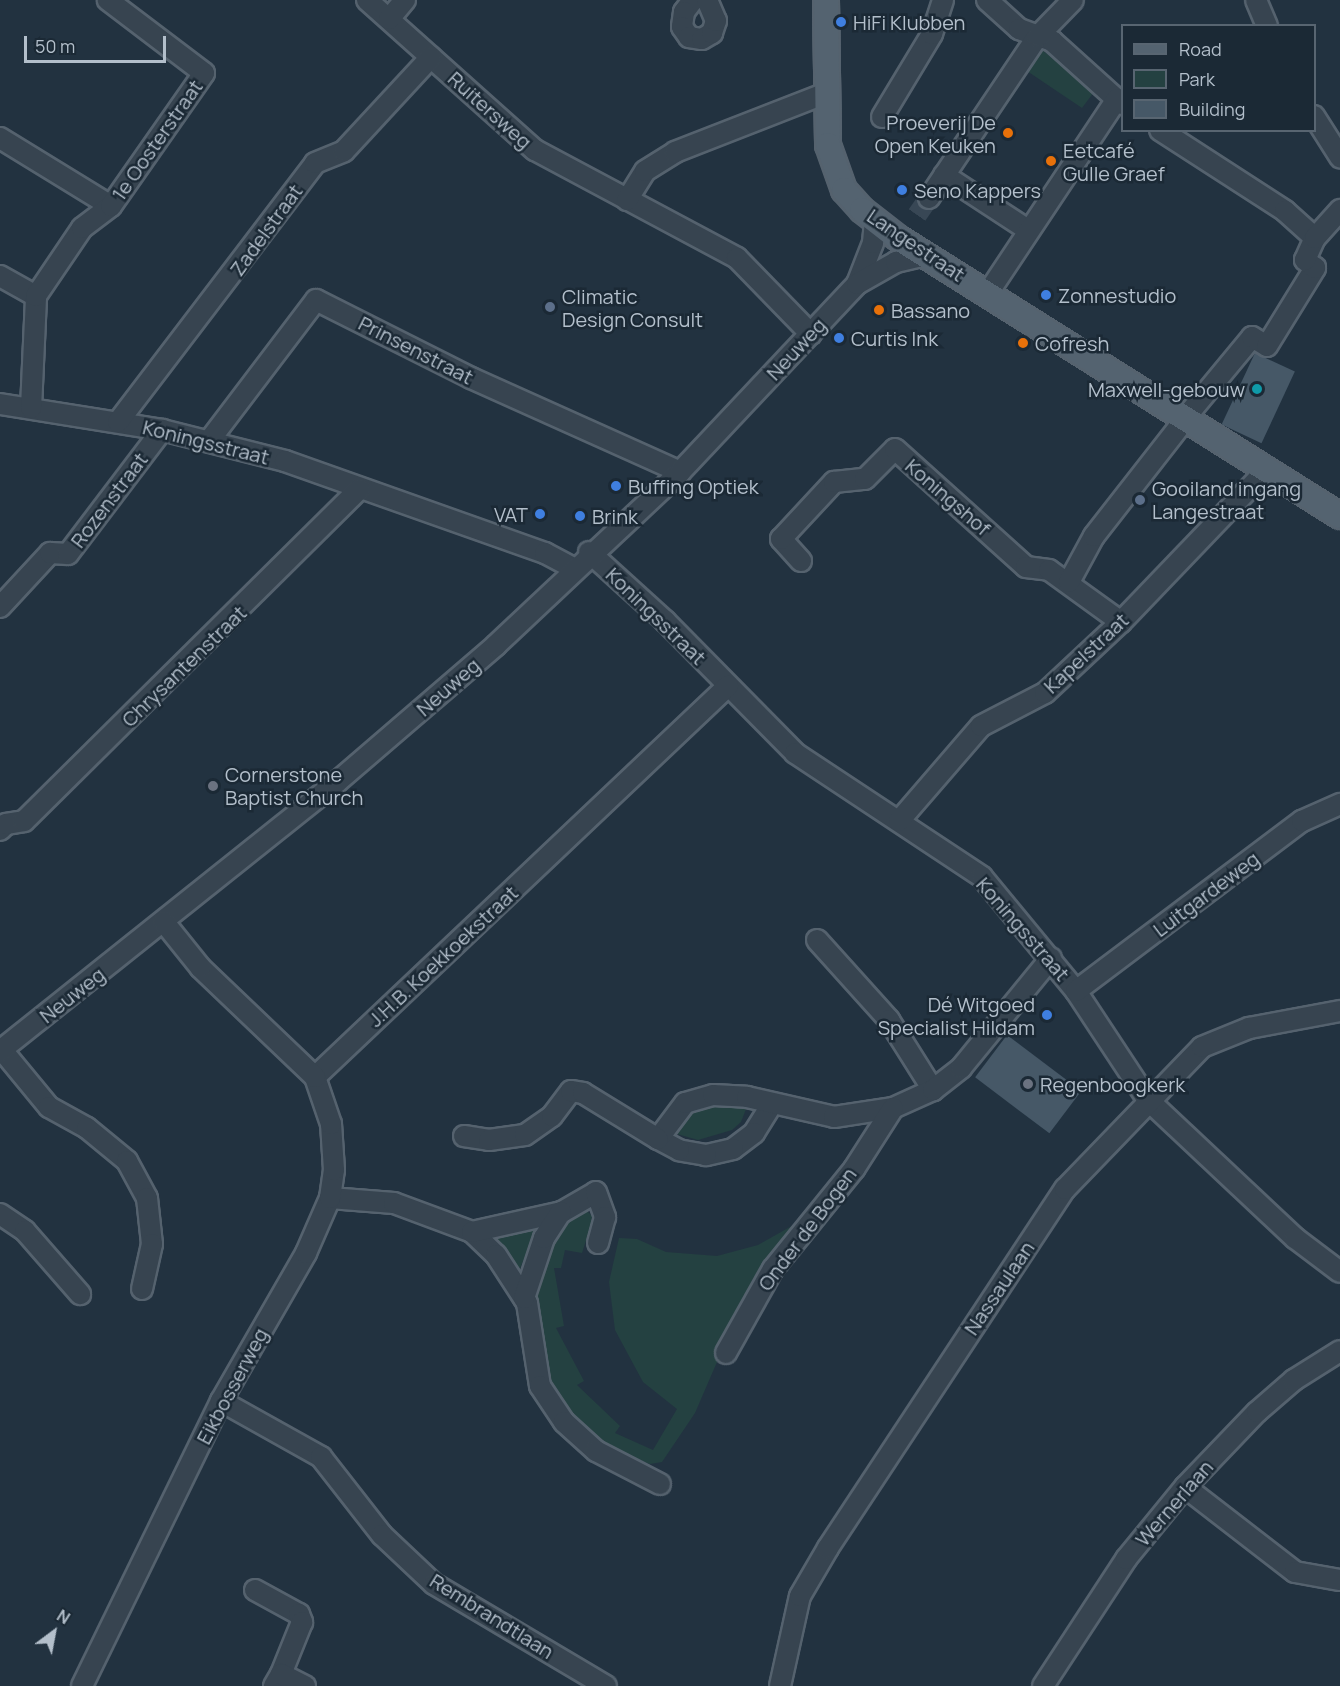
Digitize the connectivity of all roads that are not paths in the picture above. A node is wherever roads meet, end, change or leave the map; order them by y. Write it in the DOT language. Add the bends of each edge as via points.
graph roads {
  1 [pos="108,0"];
  2 [pos="367,0"];
  3 [pos="405,0"];
  4 [pos="693,0"];
  5 [pos="707,0"];
  6 [pos="826,0"];
  7 [pos="943,0"];
  8 [pos="987,0"];
  9 [pos="1073,0"];
  10 [pos="1256,0"];
  11 [pos="388,19"];
  12 [pos="1266,24"];
  13 [pos="1038,36"];
  14 [pos="431,57"];
  15 [pos="824,94"];
  16 [pos="1120,101"];
  17 [pos="882,117"];
  18 [pos="1316,119"];
  19 [pos="1163,132"];
  20 [pos="0,138"];
  21 [pos="1340,157"];
  22 [pos="944,175"];
  23 [pos="929,198"];
  24 [pos="627,200"];
  25 [pos="111,206"];
  26 [pos="1340,210"];
  27 [pos="875,222"];
  28 [pos="1028,230"];
  29 [pos="1314,238"];
  30 [pos="927,255"];
  31 [pos="0,276"];
  32 [pos="857,284"];
  33 [pos="992,288"];
  34 [pos="36,297"];
  35 [pos="811,334"];
  36 [pos="0,404"];
  37 [pos="31,408"];
  38 [pos="1187,416"];
  39 [pos="118,422"];
  40 [pos="162,430"];
  41 [pos="209,441"];
  42 [pos="680,472"];
  43 [pos="1265,472"];
  44 [pos="360,489"];
  45 [pos="1340,516"];
  46 [pos="589,552"];
  47 [pos="801,561"];
  48 [pos="573,568"];
  49 [pos="1069,582"];
  50 [pos="0,607"];
  51 [pos="1121,622"];
  52 [pos="728,686"];
  53 [pos="1340,804"];
  54 [pos="899,821"];
  55 [pos="0,830"];
  56 [pos="164,922"];
  57 [pos="817,940"];
  58 [pos="1051,958"];
  59 [pos="1077,991"];
  60 [pos="1340,1011"];
  61 [pos="4,1044"];
  62 [pos="315,1077"];
  63 [pos="933,1090"];
  64 [pos="1149,1100"];
  65 [pos="772,1104"];
  66 [pos="893,1108"];
  67 [pos="465,1136"];
  68 [pos="658,1139"];
  69 [pos="330,1198"];
  70 [pos="561,1212"];
  71 [pos="0,1214"];
  72 [pos="472,1232"];
  73 [pos="598,1243"];
  74 [pos="1340,1272"];
  75 [pos="142,1289"];
  76 [pos="80,1294"];
  77 [pos="524,1298"];
  78 [pos="1340,1351"];
  79 [pos="726,1353"];
  80 [pos="222,1401"];
  81 [pos="660,1484"];
  82 [pos="1185,1487"];
  83 [pos="1340,1580"];
  84 [pos="255,1590"];
  85 [pos="278,1680"];
  86 [pos="594,1683"];
  87 [pos="82,1686"];
  88 [pos="305,1686"];
  89 [pos="780,1686"];
  90 [pos="1043,1686"];
  1 -- 25 [label="street, 1e Oosterstraat" via="204,73"];
  2 -- 11 [label="street, Ruitersweg"];
  3 -- 11 [label="street"];
  4 -- 5 [label="street" via="684,12 682,27 689,37 702,39 712,33 716,21"];
  6 -- 15 [label="main road, Langestraat"];
  7 -- 17 [label="street" via="932,34"];
  8 -- 13 [label="street" via="1019,29"];
  9 -- 13 [label="street"];
  10 -- 12 [label="street"];
  11 -- 14 [label="street, Ruitersweg"];
  13 -- 16 [label="street" via="1052,40"];
  13 -- 22 [label="street"];
  14 -- 24 [label="street, Ruitersweg" via="535,150"];
  14 -- 39 [label="street, Zadelstraat" via="344,151 315,162"];
  15 -- 24 [label="street" via="675,152 645,171"];
  15 -- 27 [label="main road, Langestraat" via="834,170 844,190"];
  16 -- 28 [label="street"];
  18 -- 21 [label="street"];
  19 -- 29 [label="street" via="1285,211"];
  20 -- 25 [label="street"];
  22 -- 23 [label="street"];
  22 -- 28 [label="street"];
  24 -- 35 [label="street, Ruitersweg" via="737,258"];
  25 -- 34 [label="street, 1e Oosterstraat" via="82,228"];
  26 -- 29 [label="street"];
  27 -- 30 [label="main road, Langestraat"];
  27 -- 32 [label="street, Neuweg" via="873,243"];
  28 -- 33 [label="street"];
  29 -- 38 [label="street" via="1305,260 1315,268 1268,346 1252,337"];
  30 -- 32 [label="street, Neuweg" via="896,262"];
  30 -- 33 [label="main road, Langestraat"];
  31 -- 34 [label="street"];
  32 -- 35 [label="street, Neuweg"];
  33 -- 38 [label="main road, Langestraat"];
  34 -- 37 [label="street"];
  35 -- 42 [label="street, Neuweg"];
  36 -- 37 [label="street, Koningsstraat"];
  37 -- 39 [label="street, Koningsstraat"];
  38 -- 43 [label="main road, Langestraat"];
  38 -- 49 [label="street" via="1094,536"];
  39 -- 40 [label="street, Koningsstraat"];
  40 -- 41 [label="street, Koningsstraat"];
  40 -- 50 [label="street, Rozenstraat" via="68,554 50,553"];
  41 -- 42 [label="street, Prinsenstraat" via="316,300 471,378"];
  41 -- 44 [label="street, Koningsstraat"];
  42 -- 46 [label="street, Neuweg"];
  43 -- 45 [label="main road, Langestraat"];
  43 -- 51 [label="street, Kapelstraat"];
  44 -- 48 [label="street, Koningsstraat" via="545,553 562,566"];
  44 -- 55 [label="street, Chrysantenstraat" via="24,821 6,824"];
  46 -- 48 [label="street, Neuweg"];
  46 -- 52 [label="street, Koningsstraat"];
  47 -- 49 [label="street, Koningshof" via="781,539 834,482 866,479 895,449 1026,567 1049,570"];
  48 -- 56 [label="street, Neuweg" via="405,724"];
  49 -- 51 [label="street, Koningshof"];
  51 -- 54 [label="street, Kapelstraat" via="1045,693 981,726"];
  52 -- 54 [label="street, Koningsstraat" via="795,753"];
  52 -- 62 [label="street, J.H.B. Koekkoekstraat"];
  53 -- 59 [label="street, Luitgardeweg" via="1302,821"];
  54 -- 58 [label="street, Koningsstraat" via="982,877"];
  56 -- 61 [label="street, Neuweg"];
  56 -- 62 [label="street" via="200,967"];
  57 -- 63 [label="street" via="889,1020"];
  58 -- 59 [label="street, Koningsstraat"];
  58 -- 63 [label="street" via="961,1068"];
  59 -- 64 [label="street, Koningsstraat"];
  60 -- 64 [label="street, Nassaulaan" via="1249,1028 1202,1047"];
  61 -- 75 [label="street, Neuweg" via="49,1107 87,1128 127,1161 147,1198 152,1244"];
  62 -- 69 [label="street, Eikbosserweg" via="331,1124"];
  63 -- 66 [label="street"];
  64 -- 74 [label="street, Koningsstraat" via="1295,1238"];
  64 -- 89 [label="street, Nassaulaan" via="1065,1188 828,1548 800,1596"];
  65 -- 66 [label="street" via="834,1117"];
  65 -- 68 [label="street" via="713,1095 685,1103"];
  65 -- 68 [label="street" via="754,1133 733,1149 706,1155 679,1150"];
  66 -- 79 [label="street, Onder de Bogen" via="854,1169 773,1269"];
  67 -- 68 [label="street" via="489,1140 525,1135 552,1116 571,1091 583,1092"];
  69 -- 72 [label="street" via="394,1203"];
  69 -- 80 [label="street, Eikbosserweg" via="306,1253"];
  70 -- 72 [label="street"];
  70 -- 73 [label="street" via="596,1192 605,1217"];
  70 -- 77 [label="street" via="544,1239"];
  71 -- 76 [label="street" via="25,1231"];
  72 -- 77 [label="street" via="496,1255"];
  77 -- 81 [label="street" via="540,1386 564,1422 596,1451"];
  78 -- 82 [label="street, Wernerlaan" via="1264,1406"];
  80 -- 86 [label="street, Rembrandtlaan" via="321,1457 382,1535 434,1584"];
  80 -- 87 [label="street, Eikbosserweg"];
  82 -- 83 [label="street" via="1295,1572"];
  82 -- 90 [label="street, Wernerlaan" via="1126,1559"];
  84 -- 85 [label="street" via="299,1614 302,1622"];
  85 -- 88 [label="street"];
}
